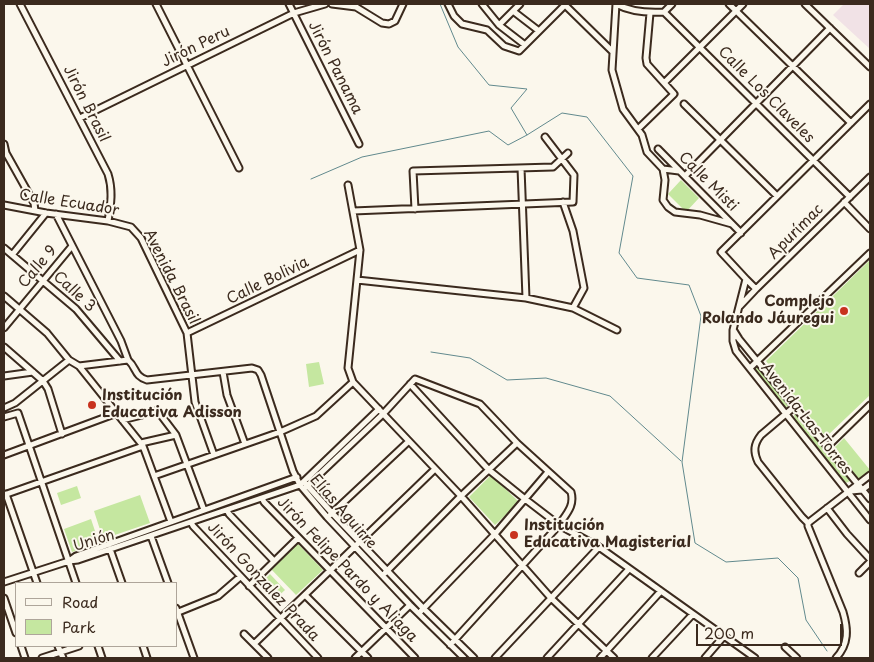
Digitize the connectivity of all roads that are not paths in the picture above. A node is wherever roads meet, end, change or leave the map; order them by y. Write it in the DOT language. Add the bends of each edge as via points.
graph roads {
  1 [pos="20,4"];
  2 [pos="156,4"];
  3 [pos="289,4"];
  4 [pos="325,4"];
  5 [pos="332,4"];
  6 [pos="403,4"];
  7 [pos="448,4"];
  8 [pos="482,4"];
  9 [pos="520,4"];
  10 [pos="565,4"];
  11 [pos="616,4"];
  12 [pos="672,4"];
  13 [pos="730,4"];
  14 [pos="743,4"];
  15 [pos="805,4"];
  16 [pos="736,10"];
  17 [pos="513,11"];
  18 [pos="664,12"];
  19 [pos="294,13"];
  20 [pos="650,13"];
  21 [pos="499,25"];
  22 [pos="830,28"];
  23 [pos="539,31"];
  24 [pos="525,46"];
  25 [pos="700,47"];
  26 [pos="613,52"];
  27 [pos="188,65"];
  28 [pos="793,66"];
  29 [pos="870,67"];
  30 [pos="664,83"];
  31 [pos="684,104"];
  32 [pos="756,104"];
  33 [pos="870,104"];
  34 [pos="80,118"];
  35 [pos="852,123"];
  36 [pos="638,129"];
  37 [pos="544,137"];
  38 [pos="720,140"];
  39 [pos="4,144"];
  40 [pos="359,144"];
  41 [pos="658,149"];
  42 [pos="568,153"];
  43 [pos="5,154"];
  44 [pos="562,159"];
  45 [pos="813,161"];
  46 [pos="240,168"];
  47 [pos="521,168"];
  48 [pos="663,168"];
  49 [pos="679,171"];
  50 [pos="684,176"];
  51 [pos="870,177"];
  52 [pos="348,185"];
  53 [pos="777,196"];
  54 [pos="850,197"];
  55 [pos="562,202"];
  56 [pos="844,202"];
  57 [pos="522,204"];
  58 [pos="4,205"];
  59 [pos="415,209"];
  60 [pos="35,211"];
  61 [pos="353,211"];
  62 [pos="46,213"];
  63 [pos="56,214"];
  64 [pos="108,221"];
  65 [pos="732,224"];
  66 [pos="131,227"];
  67 [pos="870,229"];
  68 [pos="740,233"];
  69 [pos="72,246"];
  70 [pos="4,248"];
  71 [pos="360,250"];
  72 [pos="870,253"];
  73 [pos="12,255"];
  74 [pos="746,279"];
  75 [pos="357,280"];
  76 [pos="43,281"];
  77 [pos="756,289"];
  78 [pos="4,296"];
  79 [pos="526,298"];
  80 [pos="740,306"];
  81 [pos="573,308"];
  82 [pos="20,309"];
  83 [pos="4,328"];
  84 [pos="616,330"];
  85 [pos="734,330"];
  86 [pos="187,334"];
  87 [pos="4,347"];
  88 [pos="69,360"];
  89 [pos="128,360"];
  90 [pos="120,361"];
  91 [pos="757,361"];
  92 [pos="79,366"];
  93 [pos="750,368"];
  94 [pos="33,372"];
  95 [pos="223,372"];
  96 [pos="192,375"];
  97 [pos="4,376"];
  98 [pos="43,380"];
  99 [pos="353,382"];
  100 [pos="410,384"];
  101 [pos="870,405"];
  102 [pos="794,407"];
  103 [pos="4,408"];
  104 [pos="157,410"];
  105 [pos="381,411"];
  106 [pos="117,414"];
  107 [pos="786,414"];
  108 [pos="142,415"];
  109 [pos="4,417"];
  110 [pos="122,420"];
  111 [pos="280,432"];
  112 [pos="62,434"];
  113 [pos="176,435"];
  114 [pos="408,441"];
  115 [pos="517,443"];
  116 [pos="245,444"];
  117 [pos="142,445"];
  118 [pos="29,446"];
  119 [pos="827,447"];
  120 [pos="4,455"];
  121 [pos="214,456"];
  122 [pos="187,465"];
  123 [pos="435,469"];
  124 [pos="489,470"];
  125 [pos="548,472"];
  126 [pos="870,475"];
  127 [pos="154,476"];
  128 [pos="297,477"];
  129 [pos="42,482"];
  130 [pos="870,484"];
  131 [pos="304,485"];
  132 [pos="860,487"];
  133 [pos="848,492"];
  134 [pos="5,495"];
  135 [pos="461,496"];
  136 [pos="262,498"];
  137 [pos="525,499"];
  138 [pos="870,499"];
  139 [pos="827,508"];
  140 [pos="204,510"];
  141 [pos="227,510"];
  142 [pos="330,515"];
  143 [pos="870,520"];
  144 [pos="171,522"];
  145 [pos="191,522"];
  146 [pos="808,523"];
  147 [pos="559,525"];
  148 [pos="495,534"];
  149 [pos="151,536"];
  150 [pos="298,538"];
  151 [pos="360,542"];
  152 [pos="355,546"];
  153 [pos="599,547"];
  154 [pos="110,549"];
  155 [pos="69,561"];
  156 [pos="274,561"];
  157 [pos="869,564"];
  158 [pos="522,565"];
  159 [pos="629,568"];
  160 [pos="330,571"];
  161 [pos="33,572"];
  162 [pos="385,573"];
  163 [pos="858,573"];
  164 [pos="240,576"];
  165 [pos="4,582"];
  166 [pos="37,582"];
  167 [pos="76,582"];
  168 [pos="122,582"];
  169 [pos="168,582"];
  170 [pos="249,586"];
  171 [pos="662,591"];
  172 [pos="305,595"];
  173 [pos="4,598"];
  174 [pos="551,598"];
  175 [pos="410,605"];
  176 [pos="178,611"];
  177 [pos="421,611"];
  178 [pos="178,614"];
  179 [pos="693,614"];
  180 [pos="280,618"];
  181 [pos="579,624"];
  182 [pos="386,628"];
  183 [pos="15,630"];
  184 [pos="244,634"];
  185 [pos="724,636"];
  186 [pos="454,639"];
  187 [pos="254,644"];
  188 [pos="450,645"];
  189 [pos="58,647"];
  190 [pos="75,647"];
  191 [pos="785,647"];
  192 [pos="607,651"];
  193 [pos="60,652"];
  194 [pos="362,652"];
  195 [pos="42,658"];
  196 [pos="63,658"];
  197 [pos="194,658"];
  198 [pos="268,658"];
  199 [pos="318,658"];
  200 [pos="355,658"];
  201 [pos="368,658"];
  202 [pos="415,658"];
  203 [pos="464,658"];
  204 [pos="474,658"];
  205 [pos="494,658"];
  206 [pos="547,658"];
  207 [pos="600,658"];
  208 [pos="614,658"];
  209 [pos="652,658"];
  210 [pos="704,658"];
  211 [pos="755,658"];
  212 [pos="796,658"];
  213 [pos="836,658"];
  1 -- 34 [label="street, Jirón Brasil"];
  2 -- 27 [label="street"];
  3 -- 19 [label="street, Jirón Panama"];
  4 -- 19 [label="street, Jirón Peru"];
  5 -- 6 [label="street" via="356,7 389,24 395,21"];
  7 -- 24 [label="street" via="462,24 486,30 504,46 519,52"];
  8 -- 21 [label="street"];
  9 -- 17 [label="street"];
  10 -- 23 [label="street"];
  10 -- 26 [label="street"];
  11 -- 20 [label="street"];
  11 -- 26 [label="street"];
  12 -- 18 [label="street"];
  13 -- 16 [label="street"];
  14 -- 16 [label="street"];
  15 -- 22 [label="street"];
  16 -- 25 [label="street"];
  16 -- 28 [label="street"];
  17 -- 21 [label="street"];
  17 -- 23 [label="street"];
  18 -- 20 [label="street"];
  18 -- 25 [label="street, Calle Los Claveles"];
  19 -- 27 [label="street, Jirón Peru"];
  19 -- 40 [label="street, Jirón Panama"];
  20 -- 30 [label="street" via="646,64"];
  21 -- 24 [label="street"];
  22 -- 28 [label="street"];
  22 -- 29 [label="street"];
  23 -- 24 [label="street"];
  25 -- 30 [label="street"];
  25 -- 32 [label="street, Calle Los Claveles"];
  26 -- 36 [label="street" via="612,70 623,109"];
  27 -- 34 [label="street, Jirón Peru"];
  27 -- 46 [label="street"];
  28 -- 32 [label="street"];
  28 -- 35 [label="street"];
  30 -- 36 [label="street" via="674,94"];
  31 -- 38 [label="street"];
  32 -- 38 [label="street"];
  32 -- 45 [label="street, Calle Los Claveles"];
  33 -- 35 [label="street"];
  34 -- 64 [label="street, Jirón Brasil" via="111,184"];
  35 -- 45 [label="street"];
  36 -- 48 [label="street" via="647,152"];
  37 -- 44 [label="street"];
  38 -- 50 [label="street"];
  38 -- 53 [label="street"];
  39 -- 43 [label="street"];
  41 -- 49 [label="street, Calle Misti"];
  42 -- 44 [label="street"];
  43 -- 60 [label="street"];
  44 -- 47 [label="street" via="553,167"];
  44 -- 55 [label="street" via="574,175 573,202"];
  45 -- 53 [label="street"];
  45 -- 54 [label="street, Calle Los Claveles"];
  47 -- 57 [label="street"];
  47 -- 59 [label="street" via="413,171"];
  48 -- 49 [label="street"];
  48 -- 65 [label="street" via="663,200 668,207 675,212"];
  49 -- 50 [label="street, Calle Misti"];
  50 -- 65 [label="street, Calle Misti"];
  51 -- 54 [label="street, Apurímac"];
  52 -- 61 [label="street"];
  53 -- 68 [label="street"];
  54 -- 56 [label="street, Apurímac"];
  55 -- 57 [label="street"];
  55 -- 81 [label="street" via="573,231 584,288"];
  56 -- 67 [label="street"];
  56 -- 77 [label="street, Apurímac"];
  57 -- 59 [label="street"];
  57 -- 79 [label="street"];
  58 -- 60 [label="street, Calle Ecuador"];
  59 -- 61 [label="street"];
  60 -- 62 [label="street, Calle Ecuador"];
  61 -- 71 [label="street"];
  62 -- 63 [label="street, Calle Ecuador"];
  62 -- 73 [label="street"];
  63 -- 64 [label="street, Calle Ecuador"];
  63 -- 69 [label="street"];
  64 -- 66 [label="street, Calle Ecuador"];
  65 -- 68 [label="street, Calle Misti"];
  66 -- 86 [label="street, Avenida Brasil" via="141,238"];
  68 -- 74 [label="street" via="721,252"];
  69 -- 76 [label="street, Calle 9"];
  69 -- 89 [label="street"];
  70 -- 73 [label="street, Calle 3"];
  71 -- 75 [label="street"];
  71 -- 86 [label="street, Calle Bolivia"];
  72 -- 91 [label="street"];
  73 -- 76 [label="street, Calle 3"];
  74 -- 77 [label="street"];
  74 -- 80 [label="street, Avenida Las Torres"];
  75 -- 79 [label="street"];
  75 -- 99 [label="street" via="348,368"];
  76 -- 82 [label="street, Calle 9"];
  76 -- 90 [label="street, Calle 3" via="76,309"];
  77 -- 80 [label="street, Apurímac"];
  78 -- 82 [label="street"];
  79 -- 81 [label="street"];
  80 -- 85 [label="street, Avenida Las Torres"];
  81 -- 84 [label="street"];
  82 -- 83 [label="street, Calle 9"];
  82 -- 88 [label="street" via="47,333"];
  85 -- 91 [label="street, Avenida Las Torres"];
  85 -- 93 [label="street, Avenida Las Torres" via="736,351"];
  86 -- 96 [label="street, Avenida Brasil"];
  87 -- 94 [label="street"];
  88 -- 92 [label="street"];
  88 -- 98 [label="street"];
  89 -- 90 [label="street"];
  89 -- 96 [label="street" via="136,374 148,380"];
  90 -- 92 [label="street"];
  91 -- 93 [label="street"];
  91 -- 102 [label="street, Avenida Las Torres"];
  92 -- 106 [label="street"];
  93 -- 107 [label="street, Avenida Las Torres"];
  94 -- 97 [label="street"];
  94 -- 98 [label="street"];
  95 -- 96 [label="street"];
  95 -- 111 [label="street, Elías Aguirre" via="258,370"];
  95 -- 116 [label="street" via="227,395"];
  96 -- 121 [label="street, Avenida Brasil" via="195,402"];
  98 -- 103 [label="street"];
  98 -- 112 [label="street"];
  99 -- 105 [label="street"];
  99 -- 111 [label="street" via="316,416"];
  100 -- 105 [label="street"];
  100 -- 115 [label="street" via="415,379 480,404"];
  100 -- 124 [label="street"];
  101 -- 119 [label="street"];
  102 -- 107 [label="street"];
  102 -- 119 [label="street, Avenida Las Torres"];
  104 -- 113 [label="street"];
  105 -- 114 [label="street"];
  105 -- 131 [label="street"];
  106 -- 110 [label="street"];
  106 -- 112 [label="street"];
  107 -- 133 [label="street, Avenida Las Torres"];
  107 -- 146 [label="street" via="757,440 755,455"];
  108 -- 110 [label="street"];
  109 -- 118 [label="street" via="18,413"];
  110 -- 117 [label="street"];
  111 -- 116 [label="street"];
  111 -- 128 [label="street, Elías Aguirre"];
  112 -- 118 [label="street"];
  113 -- 117 [label="street"];
  113 -- 122 [label="street"];
  114 -- 123 [label="street"];
  114 -- 142 [label="street"];
  115 -- 124 [label="street"];
  115 -- 125 [label="street"];
  116 -- 121 [label="street"];
  117 -- 127 [label="street"];
  117 -- 129 [label="street"];
  118 -- 120 [label="street"];
  118 -- 129 [label="street"];
  119 -- 132 [label="street, Avenida Las Torres"];
  121 -- 122 [label="street"];
  122 -- 127 [label="street"];
  122 -- 140 [label="street"];
  123 -- 135 [label="street"];
  123 -- 151 [label="street"];
  124 -- 135 [label="street"];
  124 -- 137 [label="street"];
  125 -- 137 [label="street"];
  125 -- 147 [label="street" via="571,492 572,505"];
  126 -- 132 [label="street"];
  127 -- 144 [label="street"];
  128 -- 131 [label="street, Elías Aguirre"];
  128 -- 140 [label="street, Unión"];
  129 -- 134 [label="street"];
  129 -- 155 [label="street"];
  130 -- 132 [label="street"];
  131 -- 136 [label="street, Unión"];
  131 -- 142 [label="street, Elías Aguirre"];
  132 -- 133 [label="street"];
  132 -- 138 [label="street, Avenida Las Torres"];
  133 -- 139 [label="street"];
  133 -- 143 [label="street, Avenida Las Torres"];
  134 -- 161 [label="street"];
  135 -- 148 [label="street"];
  135 -- 162 [label="street"];
  136 -- 141 [label="street, Unión"];
  136 -- 150 [label="street, Jirón Felipe Pardo y Aliaga"];
  137 -- 147 [label="street"];
  137 -- 148 [label="street"];
  139 -- 146 [label="street"];
  139 -- 157 [label="street"];
  140 -- 144 [label="street, Unión"];
  141 -- 145 [label="street, Unión"];
  141 -- 156 [label="street"];
  142 -- 151 [label="street, Elías Aguirre"];
  142 -- 152 [label="street, Elías Aguirre"];
  144 -- 155 [label="street, Unión"];
  145 -- 149 [label="street, Unión"];
  145 -- 164 [label="street, Jirón Gonzalez Prada"];
  146 -- 213 [label="street" via="844,612 847,635"];
  147 -- 153 [label="street"];
  147 -- 158 [label="street"];
  148 -- 158 [label="street"];
  148 -- 177 [label="street"];
  149 -- 154 [label="street, Unión"];
  149 -- 169 [label="street"];
  150 -- 156 [label="street"];
  150 -- 160 [label="street, Jirón Felipe Pardo y Aliaga"];
  151 -- 152 [label="street"];
  151 -- 162 [label="street, Elías Aguirre"];
  152 -- 160 [label="street"];
  152 -- 162 [label="street, Elías Aguirre"];
  153 -- 159 [label="street"];
  153 -- 174 [label="street"];
  154 -- 155 [label="street, Unión"];
  154 -- 168 [label="street"];
  155 -- 161 [label="street"];
  155 -- 167 [label="street"];
  156 -- 170 [label="street"];
  157 -- 163 [label="street"];
  158 -- 174 [label="street"];
  158 -- 186 [label="street"];
  159 -- 171 [label="street"];
  159 -- 181 [label="street"];
  160 -- 172 [label="street"];
  160 -- 182 [label="street, Jirón Felipe Pardo y Aliaga"];
  161 -- 165 [label="street"];
  161 -- 166 [label="street"];
  162 -- 175 [label="street, Elías Aguirre"];
  162 -- 177 [label="street, Elías Aguirre"];
  164 -- 170 [label="street, Jirón Gonzalez Prada"];
  164 -- 176 [label="street" via="218,596"];
  170 -- 180 [label="street, Jirón Gonzalez Prada"];
  171 -- 179 [label="street"];
  171 -- 192 [label="street"];
  172 -- 180 [label="street"];
  172 -- 194 [label="street"];
  173 -- 183 [label="street"];
  174 -- 181 [label="street"];
  174 -- 205 [label="street"];
  175 -- 177 [label="street, Elías Aguirre"];
  175 -- 182 [label="street"];
  177 -- 186 [label="street, Elías Aguirre"];
  177 -- 188 [label="street, Elías Aguirre"];
  178 -- 197 [label="street"];
  179 -- 185 [label="street"];
  179 -- 209 [label="street"];
  180 -- 187 [label="street"];
  180 -- 199 [label="street, Jirón Gonzalez Prada"];
  181 -- 192 [label="street"];
  181 -- 206 [label="street"];
  182 -- 194 [label="street"];
  182 -- 202 [label="street, Jirón Felipe Pardo y Aliaga"];
  184 -- 187 [label="street"];
  185 -- 210 [label="street"];
  185 -- 211 [label="street"];
  186 -- 188 [label="street"];
  186 -- 204 [label="street, Elías Aguirre"];
  187 -- 198 [label="street"];
  188 -- 203 [label="street, Elías Aguirre"];
  189 -- 193 [label="street"];
  190 -- 193 [label="street"];
  191 -- 212 [label="street"];
  192 -- 207 [label="street"];
  192 -- 208 [label="street"];
  193 -- 195 [label="street"];
  193 -- 196 [label="street"];
  194 -- 200 [label="street"];
  194 -- 201 [label="street"];
}
